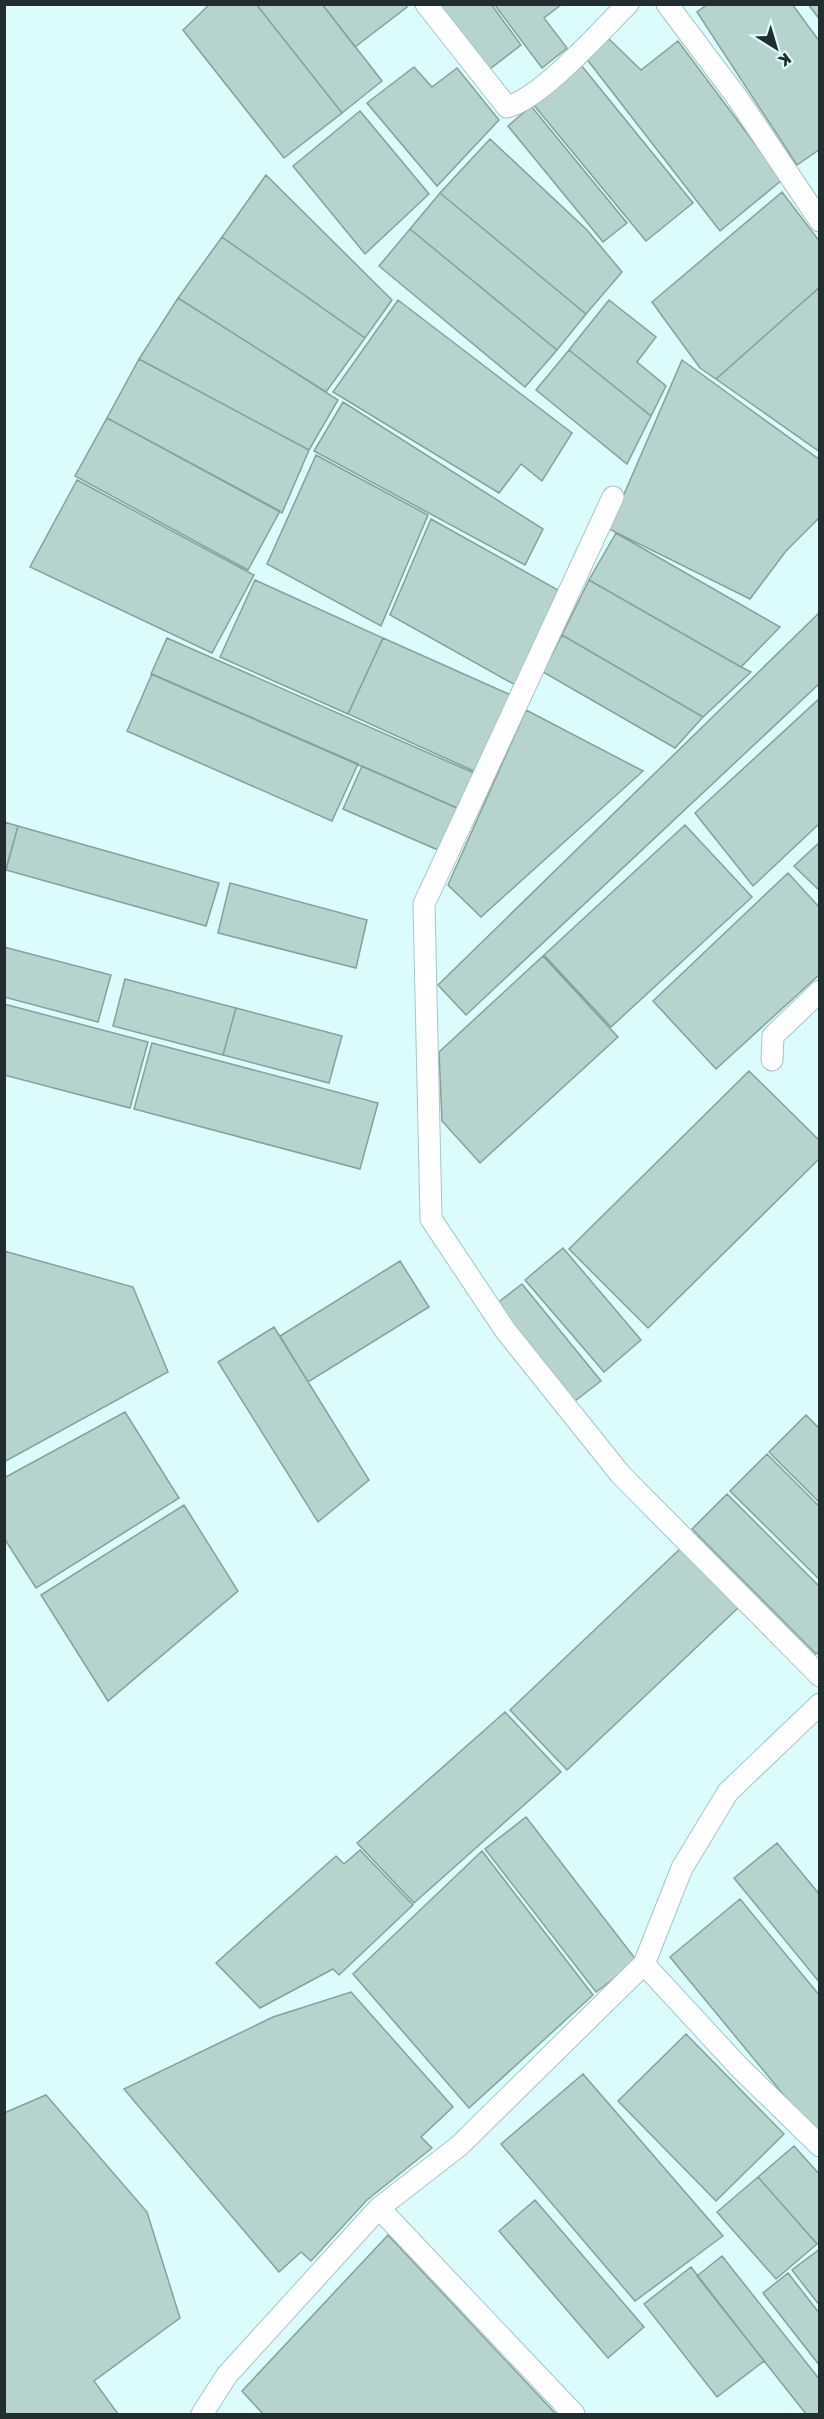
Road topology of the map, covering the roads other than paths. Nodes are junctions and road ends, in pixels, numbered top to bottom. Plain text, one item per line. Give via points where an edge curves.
1 (426, 4) edge
2 (628, 4) edge
3 (667, 4) edge
4 (819, 221) edge
5 (613, 497) dead end
6 (819, 991) edge
7 (772, 1060) dead end
8 (819, 1676) edge
9 (819, 1704) edge
10 (644, 1964) junction
11 (819, 2146) edge
12 (379, 2208) junction
13 (202, 2415) edge
14 (574, 2415) edge

1 - 2 street via 507,107 519,104 546,84
3 - 4 street via 736,96
5 - 8 street via 424,904 431,1219 505,1330 621,1474
6 - 7 street via 772,1036
9 - 10 street via 728,1792 682,1868
10 - 11 street
10 - 12 street via 459,2146
12 - 13 street via 227,2375
12 - 14 street

